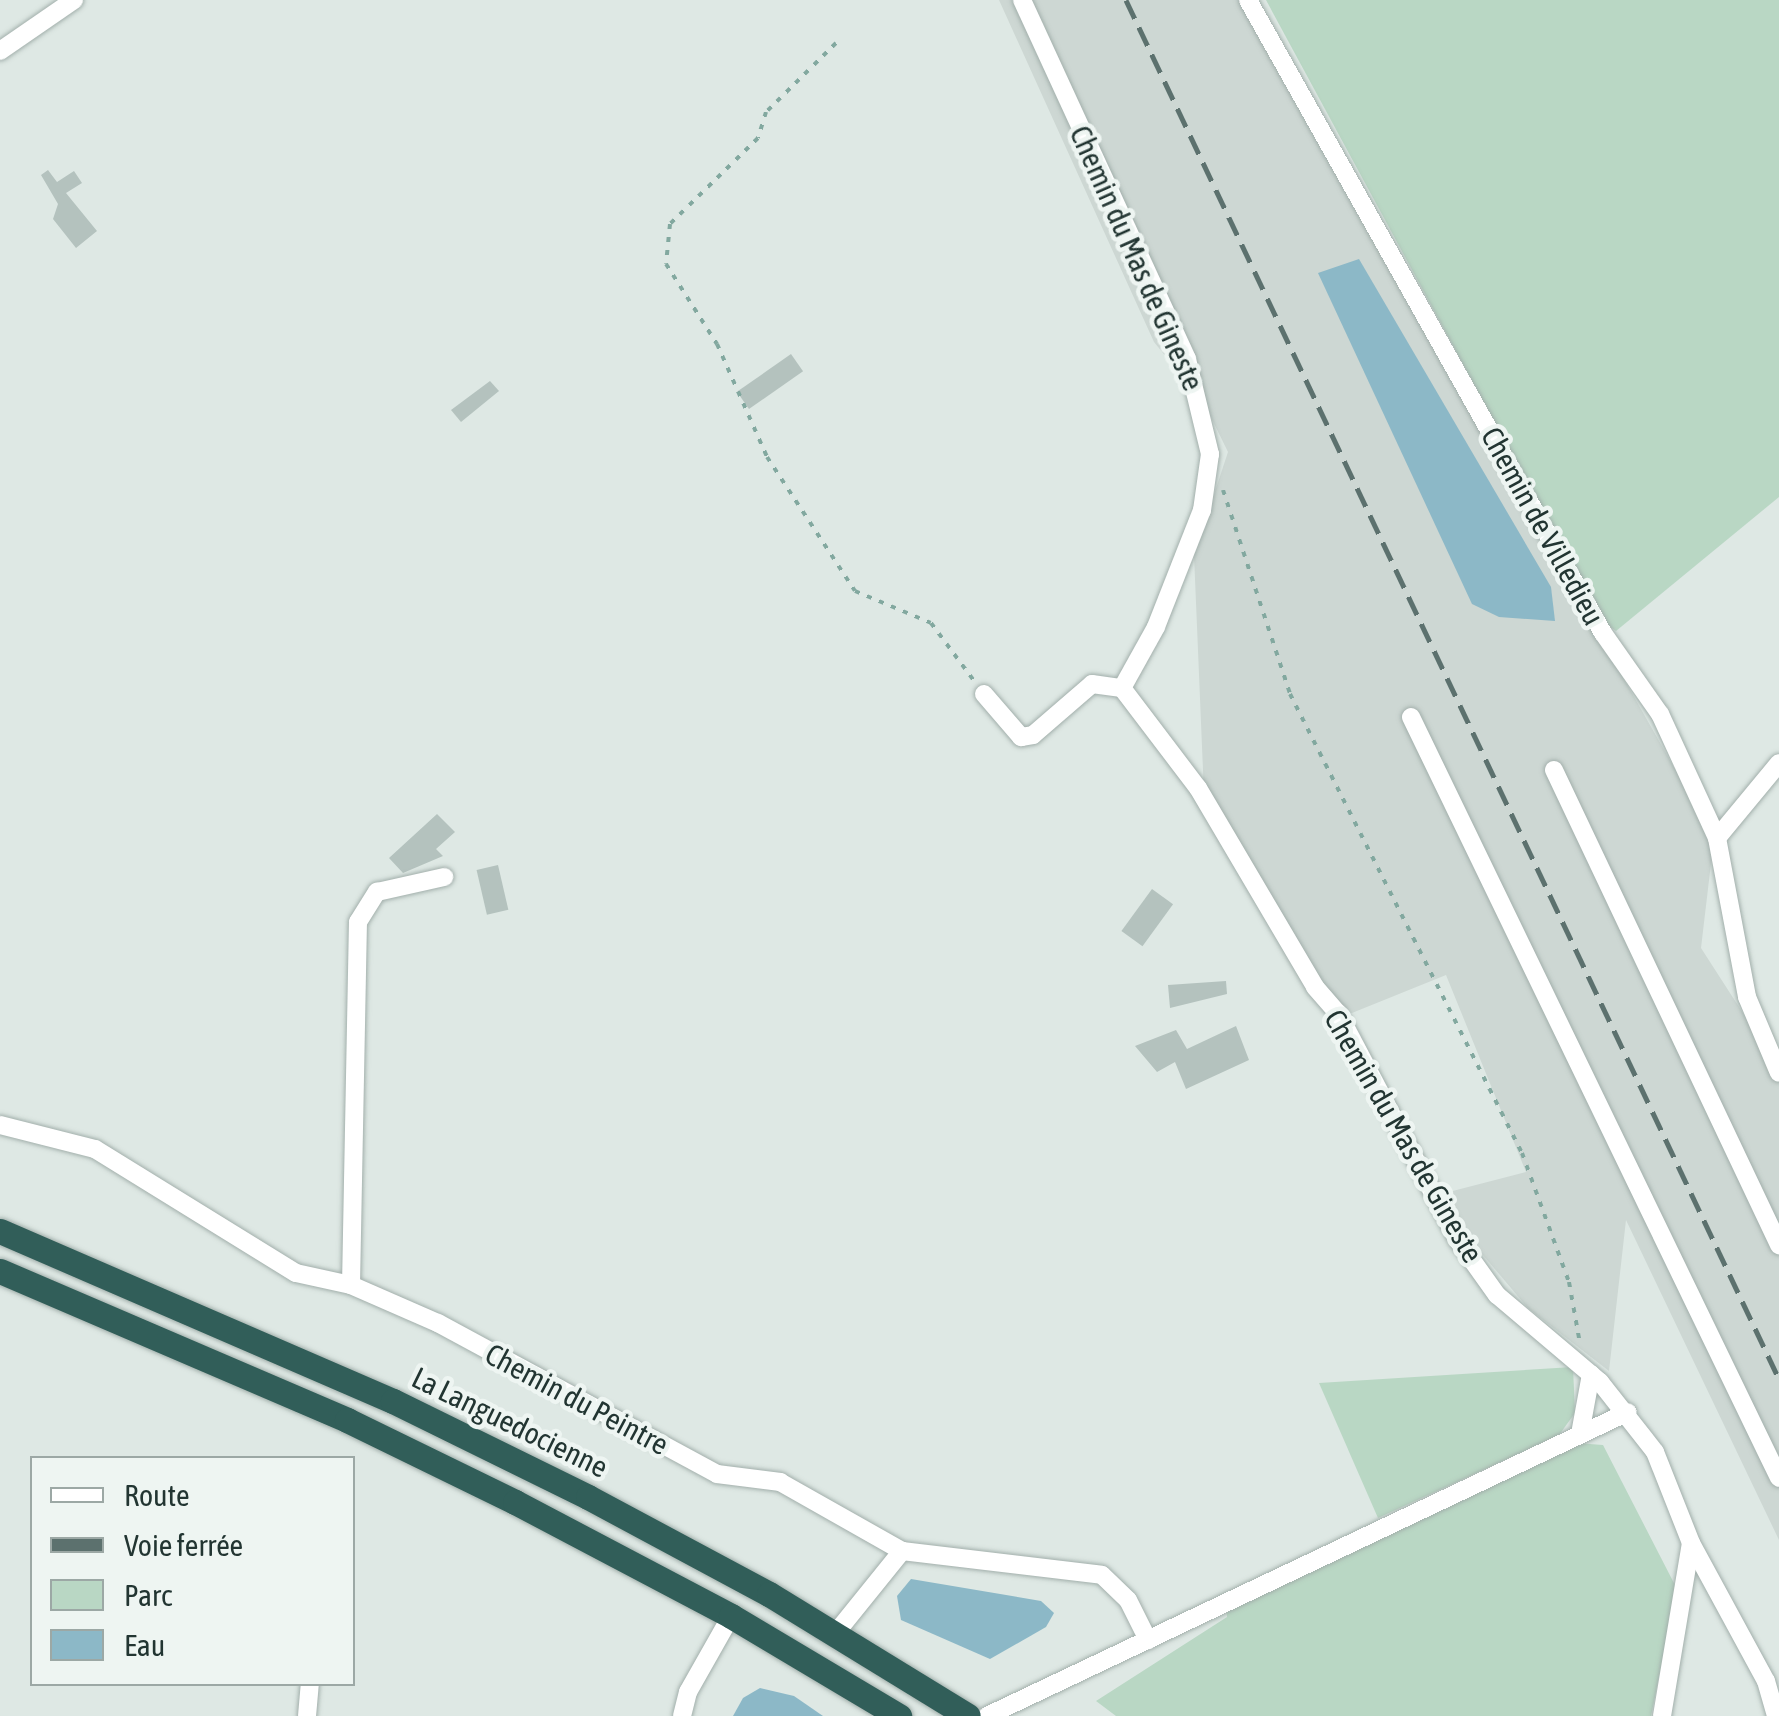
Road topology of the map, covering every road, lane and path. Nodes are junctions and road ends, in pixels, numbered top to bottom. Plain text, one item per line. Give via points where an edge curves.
1 (73, 0) edge
2 (1022, 0) edge
3 (1248, 0) edge
4 (836, 43) dead end
5 (0, 50) edge
6 (1206, 482) junction
7 (1122, 688) junction
8 (984, 694) joint
9 (1411, 717) dead end
10 (1779, 763) edge
11 (1554, 770) dead end
12 (1717, 838) junction
13 (444, 877) dead end
14 (1779, 1073) edge
15 (0, 1125) edge
16 (0, 1230) edge
17 (1779, 1246) edge
18 (0, 1271) edge
19 (351, 1285) junction
20 (1588, 1372) junction
21 (1628, 1412) junction
22 (1580, 1434) junction
23 (1779, 1478) edge
24 (1691, 1543) junction
25 (902, 1552) junction
26 (730, 1616) junction
27 (835, 1634) junction
28 (1148, 1640) junction
29 (310, 1686) edge
30 (307, 1716) edge
31 (682, 1716) edge
32 (898, 1716) edge
33 (968, 1716) edge
34 (987, 1716) edge
35 (1662, 1716) edge
36 (1776, 1716) edge

1 - 5 street
2 - 6 street, Chemin du Mas de Gineste via 1187,359 1210,454
3 - 12 street, Chemin de Villedieu via 1603,634 1660,714
4 - 8 path via 766,112 758,138 670,224 666,264 717,344 766,456 855,590 931,623
6 - 7 street, Chemin du Mas de Gineste via 1202,510 1156,627
6 - 20 path via 1231,504 1290,694 1522,1153 1569,1282
7 - 8 street via 1092,684 1033,735 1021,737
7 - 20 street, Chemin du Mas de Gineste via 1198,788 1315,986 1338,1013 1456,1239 1498,1295
9 - 23 street
10 - 12 street
11 - 17 street
12 - 14 street, Chemin de Villedieu via 1747,997
13 - 19 street via 376,892 358,922
15 - 19 street, Chemin du Peintre via 95,1149 296,1274
16 - 27 highway, La Languedocienne via 462,1434
18 - 26 highway via 347,1420
19 - 25 street, Chemin du Peintre via 438,1324 717,1474 780,1482
20 - 21 street, Chemin du Mas de Gineste
20 - 22 street
21 - 22 street
21 - 24 street, Chemin du Mas de Gineste via 1655,1452
22 - 28 street
24 - 35 street
24 - 36 street, Chemin du Mas de Gineste via 1766,1682
25 - 27 street
25 - 28 street, Chemin du Peintre via 1102,1575 1128,1600
26 - 31 street
26 - 32 highway
27 - 33 highway, La Languedocienne
28 - 34 street
29 - 30 street

